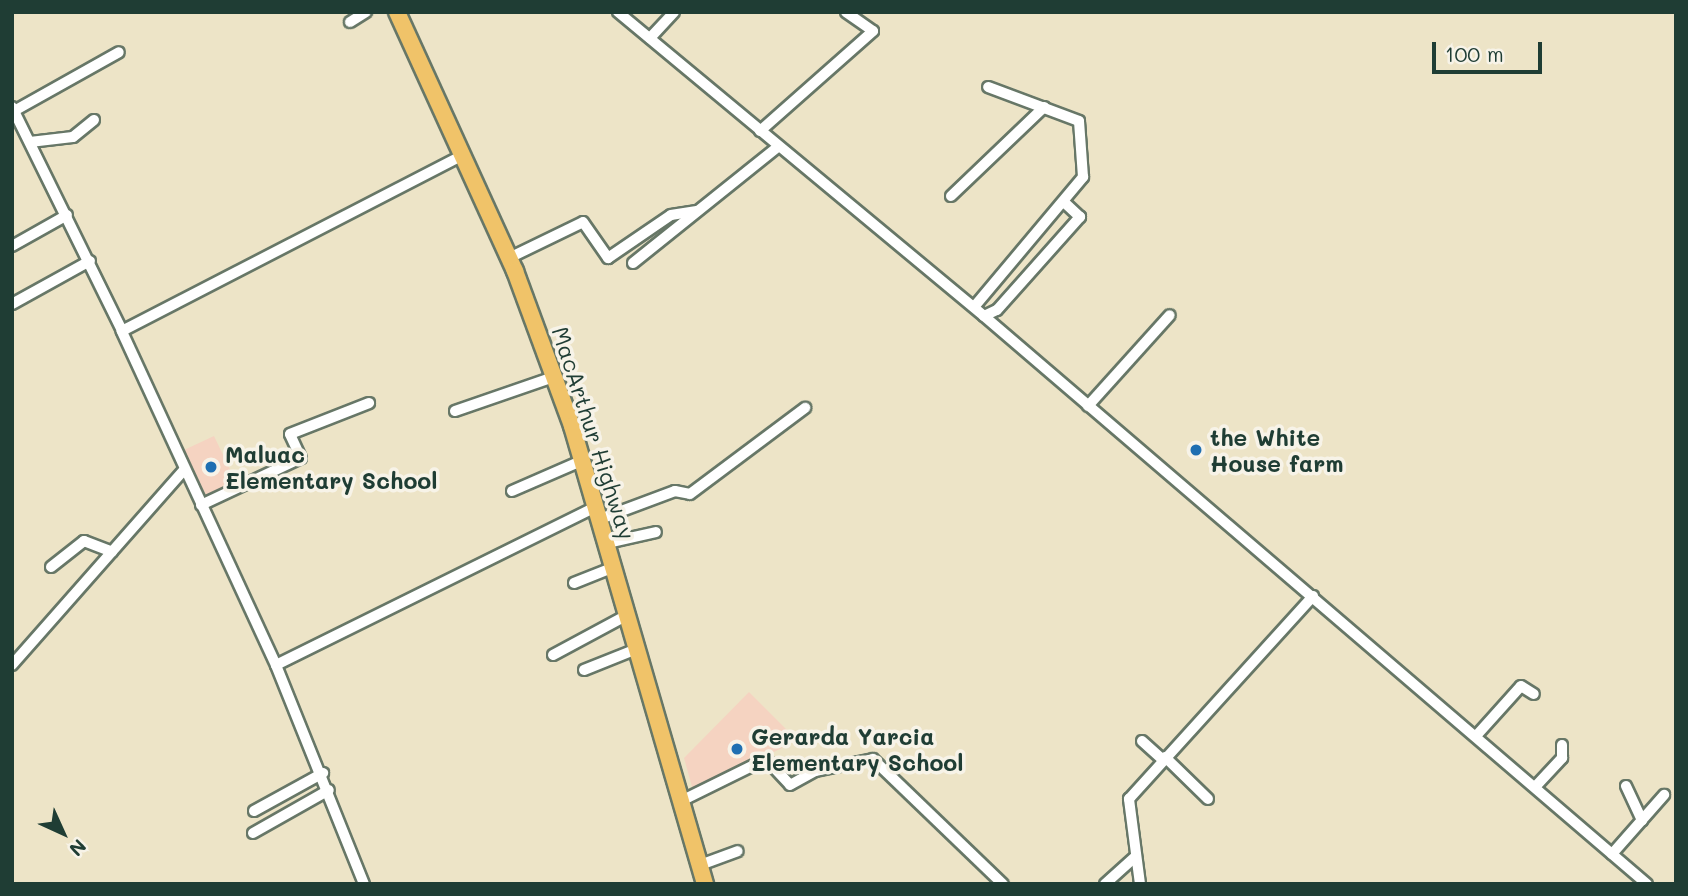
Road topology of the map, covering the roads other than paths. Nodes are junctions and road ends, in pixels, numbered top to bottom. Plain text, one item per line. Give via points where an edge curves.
1 (366, 12) edge
2 (397, 12) edge
3 (618, 12) edge
4 (674, 12) edge
5 (846, 12) edge
6 (350, 22) dead end
7 (650, 38) junction
8 (119, 52) dead end
9 (988, 87) dead end
10 (1044, 107) junction
11 (13, 109) edge
12 (94, 120) dead end
13 (760, 131) junction
14 (30, 142) junction
15 (778, 147) junction
16 (463, 155) junction
17 (951, 196) dead end
18 (1064, 202) junction
19 (697, 211) junction
20 (67, 215) junction
21 (12, 246) edge
22 (509, 258) junction
23 (90, 261) junction
24 (634, 263) dead end
25 (12, 304) edge
26 (974, 307) junction
27 (1170, 315) dead end
28 (985, 316) junction
29 (122, 331) junction
30 (554, 377) junction
31 (369, 402) dead end
32 (1088, 406) junction
33 (805, 408) dead end
34 (455, 411) dead end
35 (581, 461) junction
36 (185, 469) junction
37 (512, 491) dead end
38 (201, 505) junction
39 (598, 513) junction
40 (656, 532) dead end
41 (607, 543) junction
42 (112, 552) junction
43 (51, 567) dead end
44 (614, 567) junction
45 (573, 583) dead end
46 (1313, 596) junction
47 (629, 614) junction
48 (639, 648) junction
49 (553, 655) dead end
50 (12, 665) edge
51 (276, 665) junction
52 (584, 670) dead end
53 (1534, 694) dead end
54 (1476, 736) junction
55 (1142, 741) dead end
56 (1562, 745) dead end
57 (1164, 758) junction
58 (323, 773) junction
59 (1626, 786) dead end
60 (1535, 787) junction
61 (329, 790) junction
62 (1664, 795) dead end
63 (1208, 799) dead end
64 (681, 800) junction
65 (254, 811) dead end
66 (1642, 820) junction
67 (253, 833) dead end
68 (738, 851) dead end
69 (1612, 854) junction
70 (1135, 857) junction
71 (700, 865) junction
72 (364, 884) edge
73 (705, 884) edge
74 (1003, 884) edge
75 (1105, 884) edge
76 (1140, 884) edge
77 (1647, 884) edge

1 - 6 street
2 - 16 highway, MacArthur Highway
3 - 7 street
4 - 7 street
5 - 13 street via 873,31
7 - 13 street
8 - 11 street
9 - 10 street
10 - 17 street
10 - 18 street via 1079,121 1083,177
11 - 14 street
12 - 14 street via 73,137
13 - 15 street
14 - 20 street
15 - 19 street
15 - 26 street
16 - 22 highway, MacArthur Highway
16 - 29 street
18 - 26 street
18 - 28 street via 1080,217
19 - 22 street via 671,215 608,258 583,222
19 - 24 street
20 - 21 street
20 - 23 street
22 - 30 highway, MacArthur Highway
23 - 25 street
23 - 29 street
26 - 28 street
27 - 32 street
28 - 32 street
29 - 36 street
30 - 34 street
30 - 35 highway, MacArthur Highway
31 - 38 street via 290,434 301,458
32 - 46 street
33 - 39 street via 690,494 675,491
35 - 37 street
35 - 39 highway, MacArthur Highway
36 - 38 street
36 - 42 street
38 - 51 street
39 - 41 highway, MacArthur Highway
39 - 51 street
40 - 41 street
41 - 44 highway, MacArthur Highway
42 - 43 street via 84,541
42 - 50 street
44 - 45 street
44 - 47 highway, MacArthur Highway
46 - 54 street
46 - 57 street
47 - 48 highway, MacArthur Highway
47 - 49 street
48 - 52 street
48 - 64 highway, MacArthur Highway
51 - 58 street
53 - 54 street via 1521,686
54 - 60 street
55 - 57 street
56 - 60 street via 1562,758
57 - 63 street
57 - 70 street via 1127,803
58 - 61 street
58 - 65 street
59 - 66 street
60 - 69 street
61 - 67 street
61 - 72 street
62 - 66 street
64 - 71 highway, MacArthur Highway
64 - 74 street via 724,785 766,759 790,785 815,771 873,759
66 - 69 street
68 - 71 street
69 - 77 street
70 - 75 street
70 - 76 street
71 - 73 highway, MacArthur Highway

